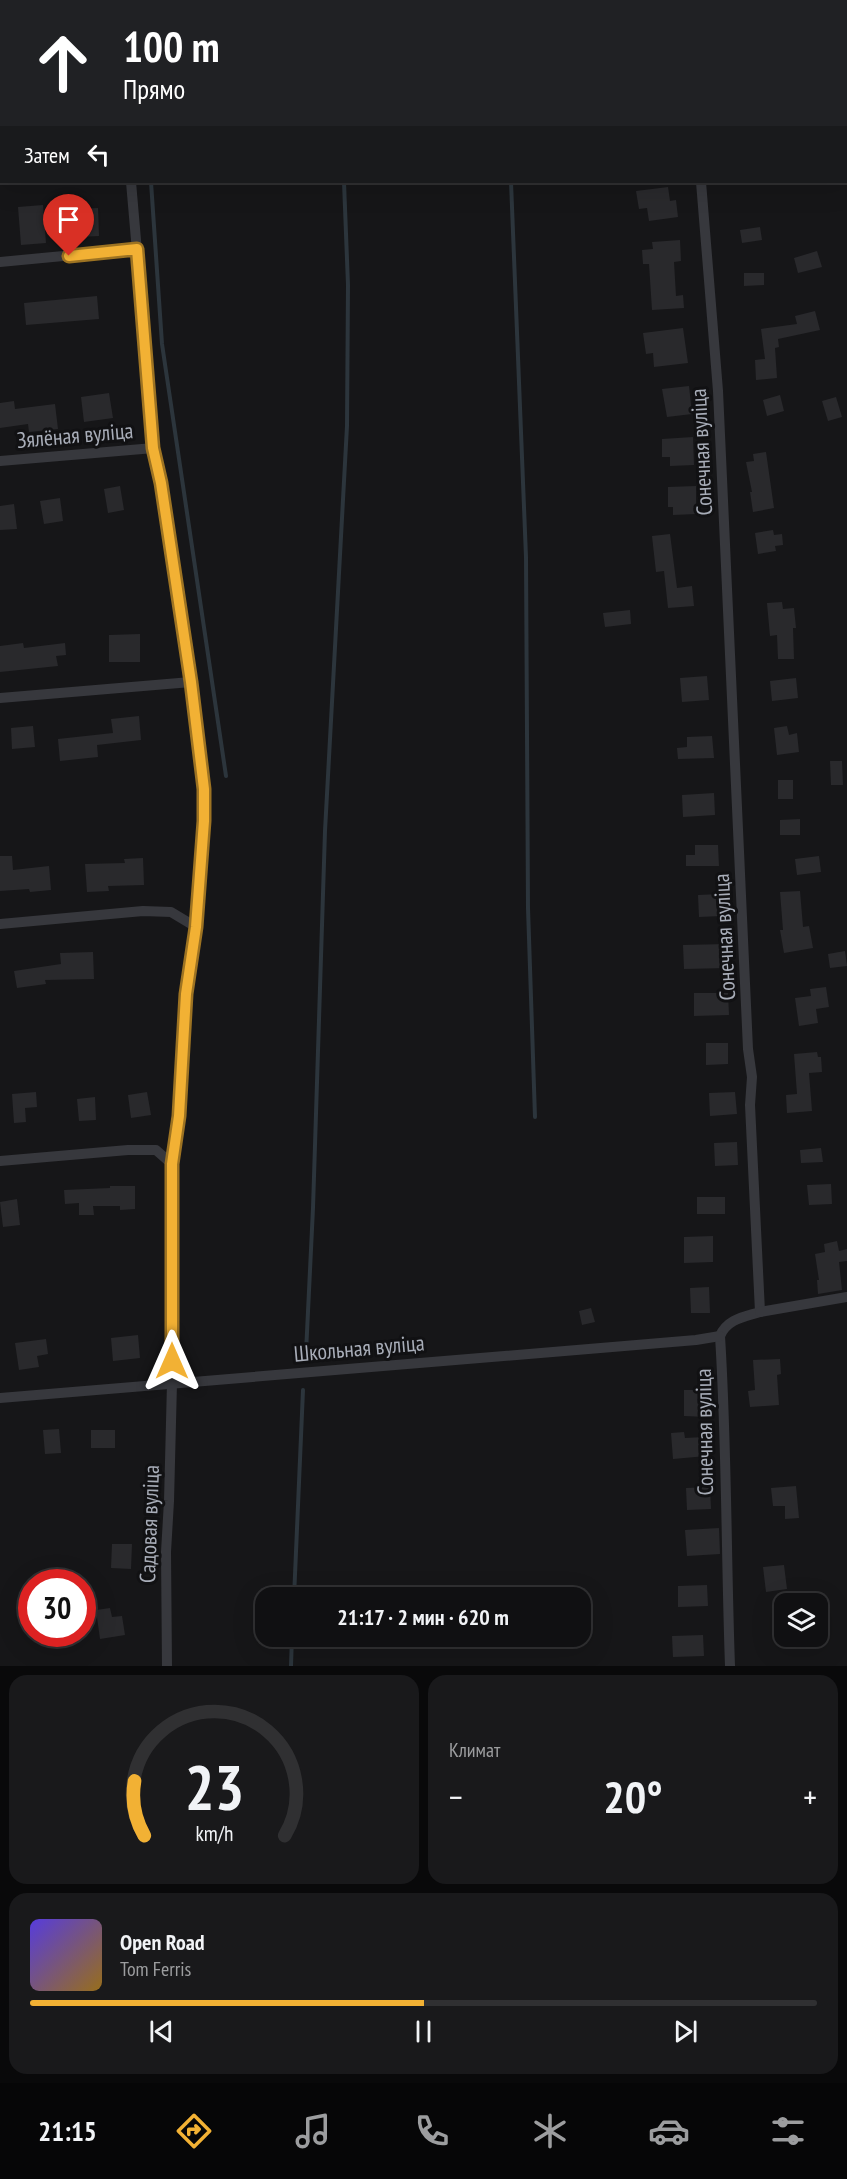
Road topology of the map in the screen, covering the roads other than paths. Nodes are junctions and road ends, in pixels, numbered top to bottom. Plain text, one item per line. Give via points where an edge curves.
1 (131, 183) edge
2 (701, 183) edge
3 (137, 249) junction
4 (0, 262) edge
5 (153, 448) junction
6 (0, 461) edge
7 (191, 682) junction
8 (0, 698) edge
9 (0, 924) edge
10 (196, 927) junction
11 (0, 1161) edge
12 (172, 1164) junction
13 (847, 1297) edge
14 (760, 1312) junction
15 (720, 1336) junction
16 (172, 1383) junction
17 (0, 1398) edge
18 (167, 1666) edge
19 (730, 1666) edge

1 - 3 street, Садовая вуліца
2 - 14 street, Сонечная вуліца via 718,391
3 - 4 street
3 - 5 street, Садовая вуліца
5 - 6 street, Зялёная вуліца
5 - 7 street, Садовая вуліца
7 - 8 street
7 - 10 street, Садовая вуліца via 204,789
9 - 10 street via 142,911 171,912
10 - 12 street, Садовая вуліца via 186,994 179,1116
11 - 12 street via 156,1150
12 - 16 street, Садовая вуліца
13 - 14 street
14 - 15 street, Сонечная вуліца via 730,1322
15 - 16 street, Школьная вуліца
15 - 19 street, Сонечная вуліца
16 - 17 street, Школьная вуліца
16 - 18 street, Садовая вуліца via 166,1552

